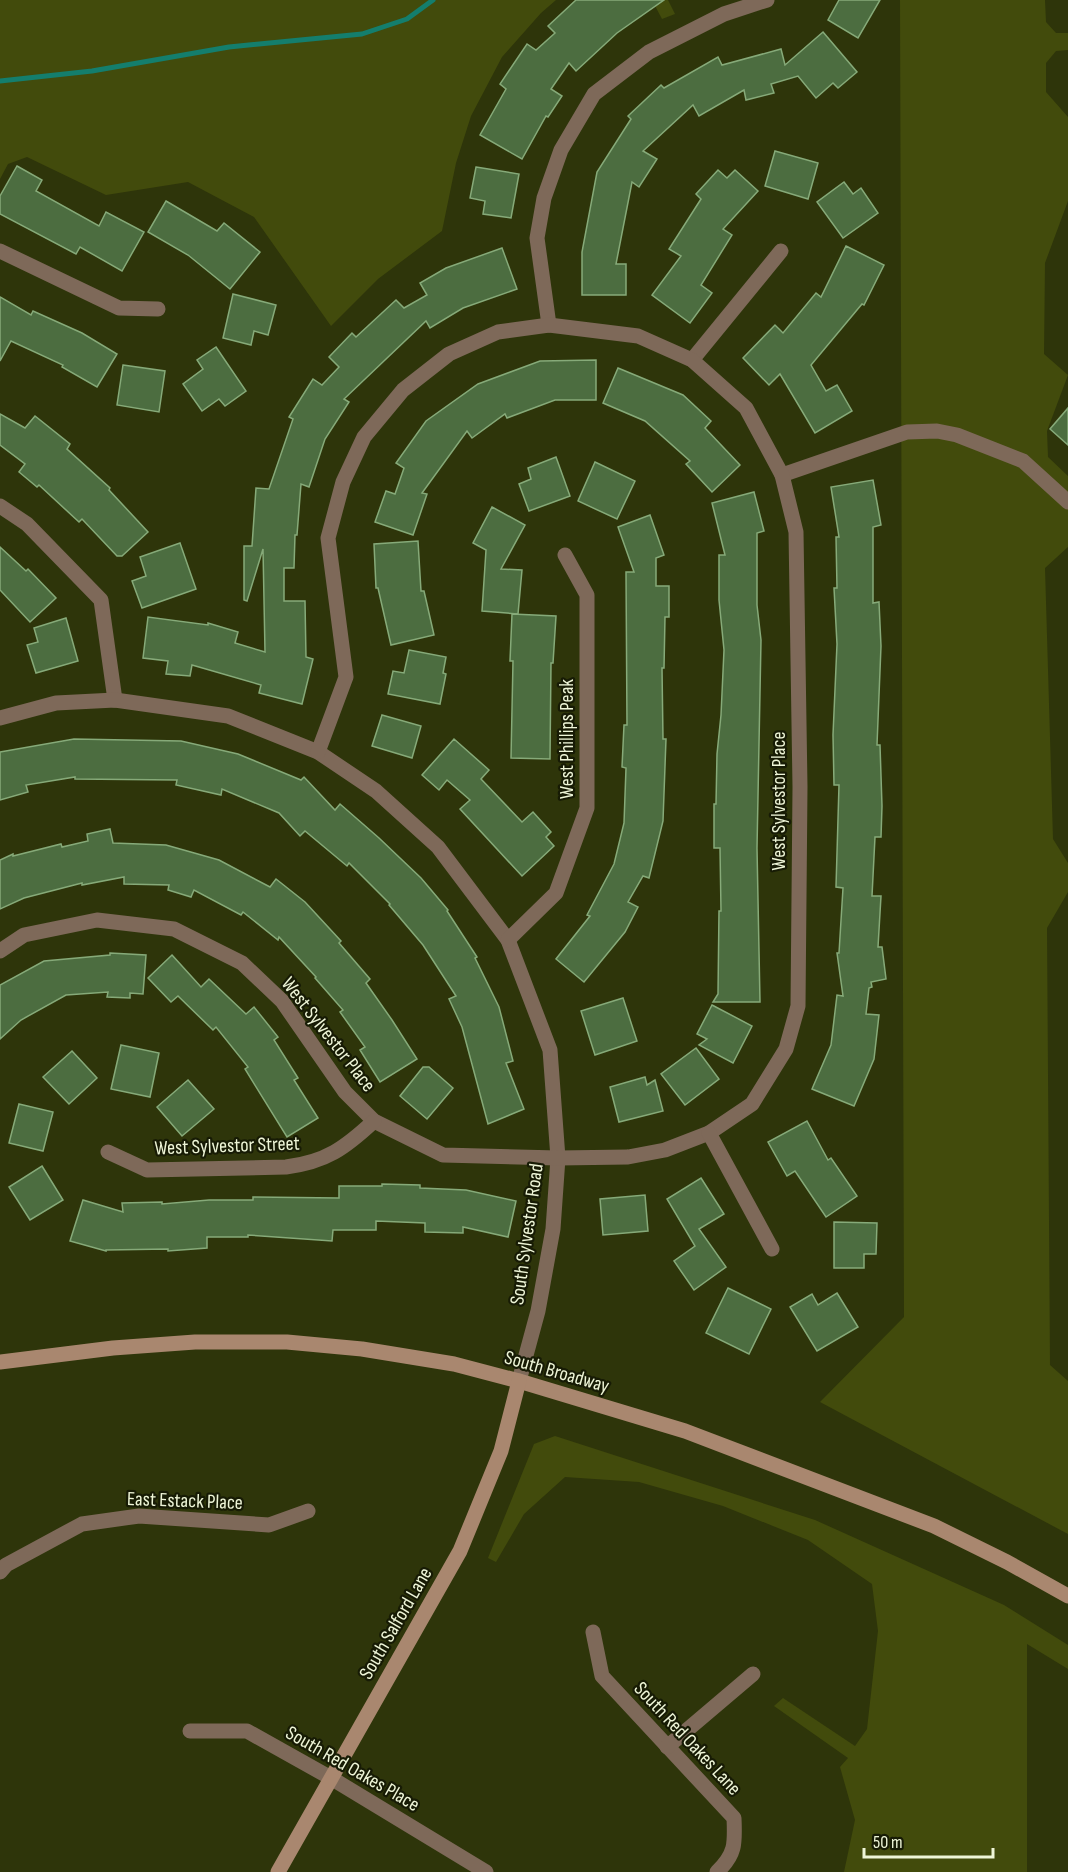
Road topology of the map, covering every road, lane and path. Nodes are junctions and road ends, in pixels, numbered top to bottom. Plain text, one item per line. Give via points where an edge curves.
1 (767, 0) edge
2 (0, 251) edge
3 (781, 251) dead end
4 (158, 309) dead end
5 (549, 325) junction
6 (692, 360) junction
7 (782, 476) junction
8 (1068, 502) edge
9 (0, 506) edge
10 (565, 555) dead end
11 (115, 700) junction
12 (0, 718) edge
13 (318, 752) junction
14 (508, 940) junction
15 (0, 951) edge
16 (374, 1121) junction
17 (709, 1133) junction
18 (108, 1152) dead end
19 (558, 1158) junction
20 (772, 1250) dead end
21 (0, 1362) edge
22 (519, 1381) junction
23 (308, 1511) dead end
24 (0, 1572) edge
25 (1068, 1596) edge
26 (593, 1632) dead end
27 (753, 1674) dead end
28 (190, 1731) dead end
29 (667, 1747) junction
30 (331, 1778) junction
31 (278, 1872) edge
32 (486, 1872) edge
33 (717, 1872) edge

1 - 5 street via 724,14 649,52 594,94 561,150 544,198 537,238
2 - 4 street via 118,308
3 - 6 street
5 - 6 street, West Sylvestor Place via 638,336
5 - 13 street, West Sylvestor Place via 498,332 449,354 403,390 364,437 343,482 328,538 346,677
6 - 7 street, West Sylvestor Place via 746,408
7 - 8 street via 907,432 937,431 1023,461
7 - 17 street, West Sylvestor Place via 796,532 798,1006 786,1049 752,1104
9 - 11 street via 27,524 101,600
10 - 14 street, West Phillips Peak via 587,595 587,808 556,893
11 - 12 street, South Sylvestor Road via 56,703
11 - 13 street, South Sylvestor Road via 228,716
13 - 14 street, South Sylvestor Road via 376,791 438,847
14 - 19 street, South Sylvestor Road via 550,1050
15 - 16 street, West Sylvestor Place via 24,935 97,920 174,928 242,963 282,1001 345,1092
16 - 18 street, West Sylvestor Street via 347,1146 308,1164 286,1167 147,1170
16 - 19 street, West Sylvestor Place via 443,1155
17 - 19 street, West Sylvestor Place via 665,1150 628,1157
17 - 20 street
19 - 22 street, South Sylvestor Road via 553,1229 538,1311
21 - 22 main road, South Broadway via 195,1342 287,1342 454,1364
22 - 25 main road, South Broadway via 685,1431 930,1525
22 - 30 main road, South Salford Lane via 501,1451 460,1551
23 - 24 street, East Estack Place via 269,1525 138,1516 82,1524 6,1565
26 - 29 street, South Red Oakes Lane via 602,1676
27 - 29 street
28 - 30 street, South Red Oakes Place via 247,1731
29 - 33 street, South Red Oakes Lane via 734,1818 735,1844 728,1862
30 - 31 main road, South Salford Lane
30 - 32 street, South Red Oakes Place

